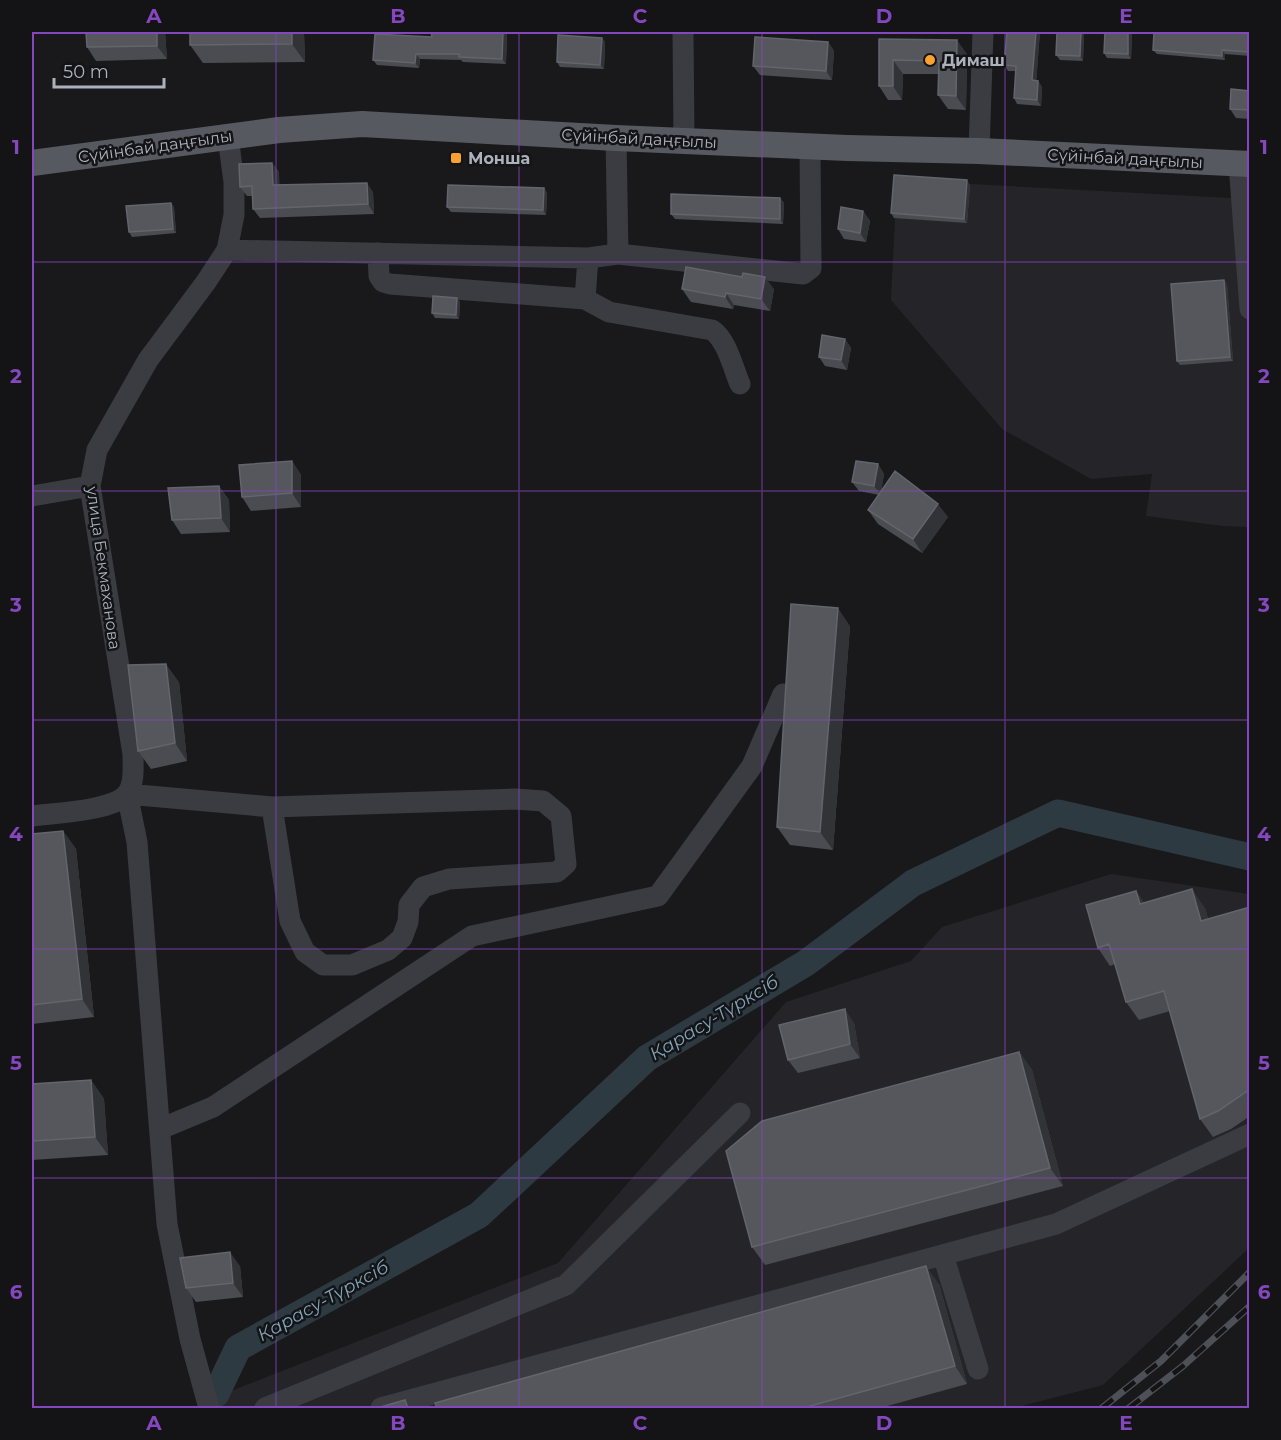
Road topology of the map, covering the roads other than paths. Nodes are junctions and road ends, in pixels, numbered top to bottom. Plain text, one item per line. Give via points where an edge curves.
1 (683, 32) edge
2 (983, 32) edge
3 (228, 137) junction
4 (616, 138) junction
5 (684, 140) junction
6 (810, 147) junction
7 (979, 151) junction
8 (32, 163) edge
9 (1244, 164) edge
10 (226, 249) junction
11 (378, 253) junction
12 (618, 254) junction
13 (588, 258) junction
14 (585, 299) junction
15 (1250, 309) edge
16 (740, 384) dead end
17 (90, 486) junction
18 (32, 496) edge
19 (783, 694) edge
20 (126, 794) junction
21 (272, 807) junction
22 (32, 816) edge
23 (740, 1113) dead end
24 (160, 1129) junction
25 (1250, 1134) edge
26 (943, 1255) junction
27 (978, 1369) dead end
28 (429, 1403) edge
29 (209, 1408) edge
30 (265, 1408) edge
31 (381, 1408) edge

1 - 5 street
2 - 7 street
3 - 4 main road, Сүйінбай даңғылы via 362,124
3 - 8 main road, Сүйінбай даңғылы
3 - 10 street, улица Бекмаханова via 234,215
4 - 5 main road, Сүйінбай даңғылы
4 - 12 street
5 - 6 main road, Сүйінбай даңғылы
6 - 7 main road, Сүйінбай даңғылы
6 - 12 street via 809,271 803,274
7 - 9 main road, Сүйінбай даңғылы
9 - 15 street
10 - 11 street
10 - 17 street, улица Бекмаханова via 148,360 125,400 97,450
11 - 13 street
11 - 14 street via 379,276 390,284
12 - 13 street
13 - 14 street
14 - 16 street via 609,312 712,330 722,342
17 - 18 street
17 - 20 street, улица Бекмаханова via 133,754 133,779
19 - 24 street via 752,766 658,896 472,936 213,1107
20 - 21 street
20 - 22 street via 109,806
20 - 24 street via 137,842
21 - 21 street via 290,921 304,952 323,966 352,965 388,950 402,938 409,905 423,887 449,879 557,872 566,864 561,816 543,801
23 - 30 street via 566,1285
24 - 29 street via 167,1224 190,1339
25 - 26 street via 1056,1224
26 - 27 street
26 - 28 street
28 - 31 street

